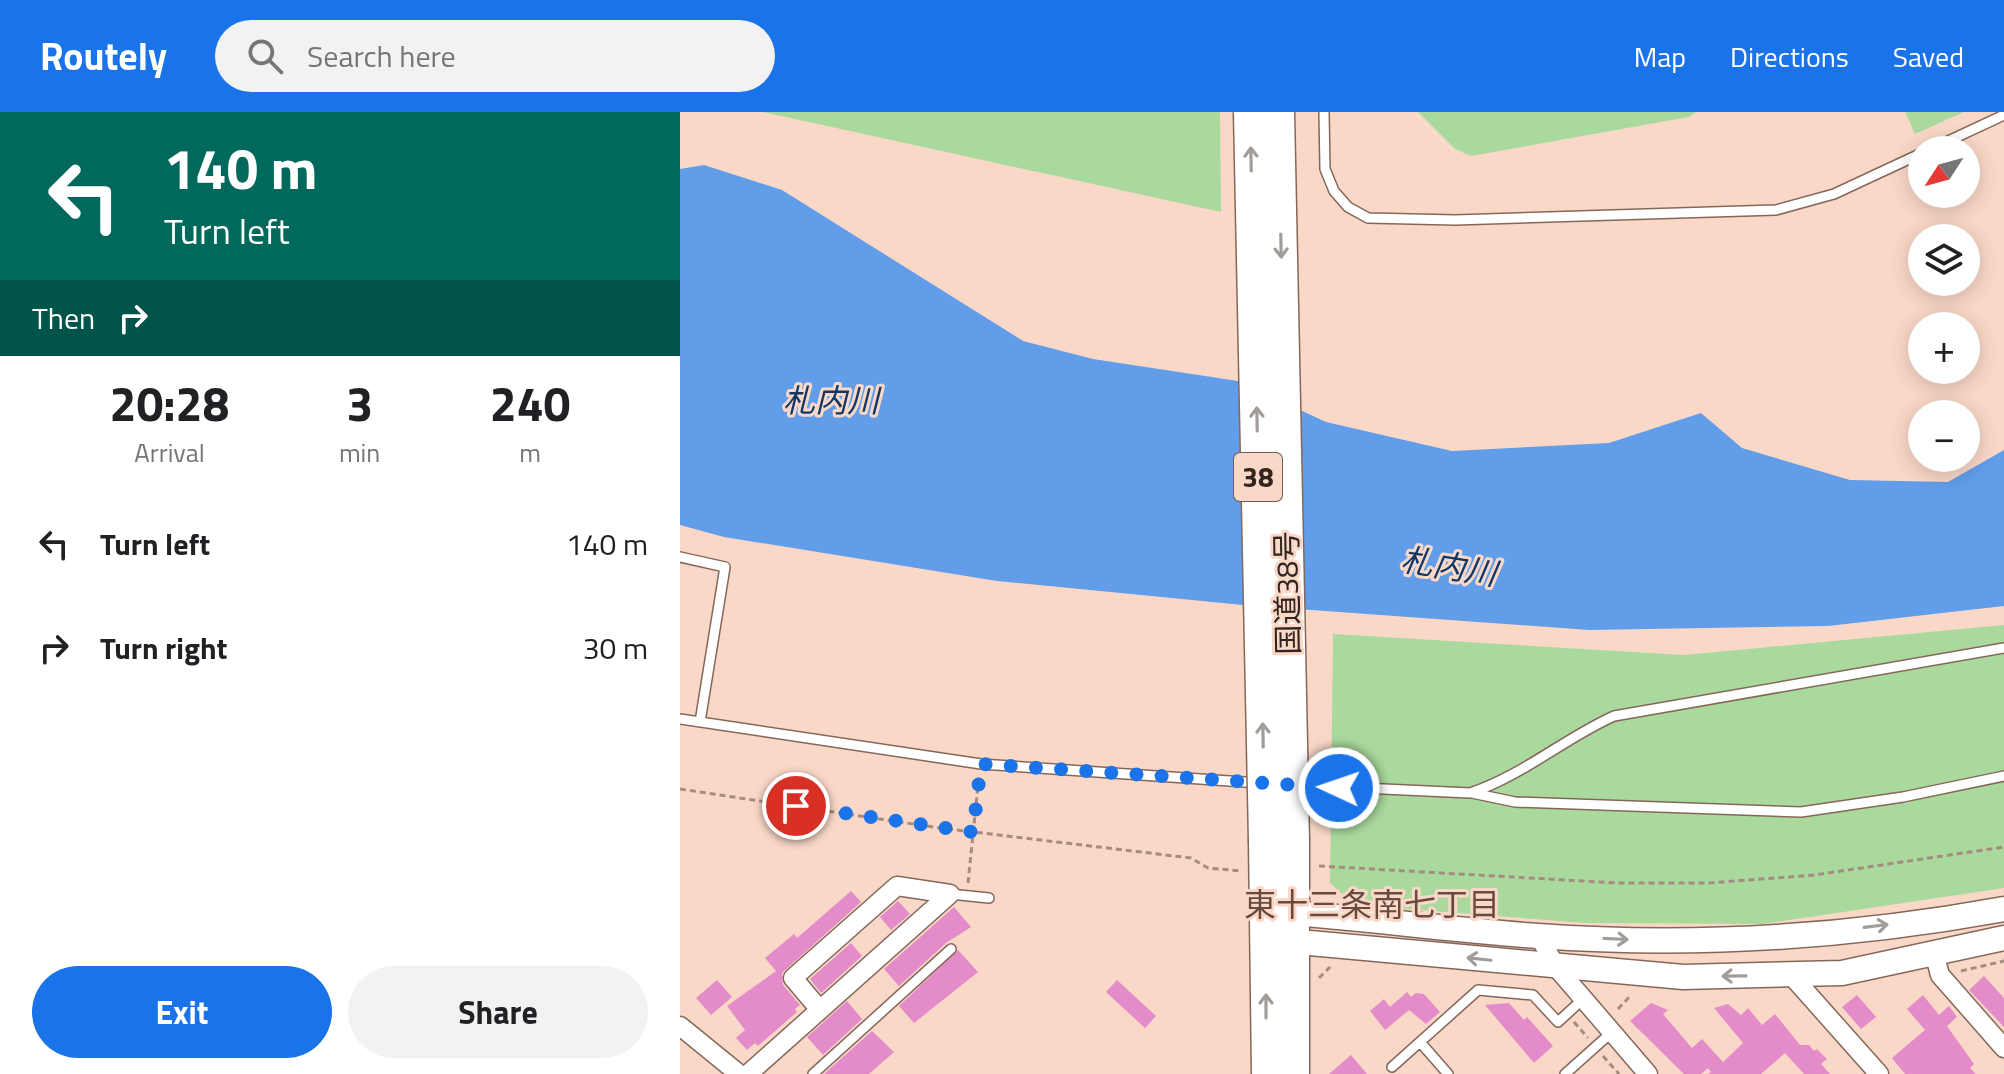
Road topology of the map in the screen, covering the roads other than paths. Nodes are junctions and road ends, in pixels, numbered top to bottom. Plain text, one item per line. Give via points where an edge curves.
1 (1250, 112) edge
2 (1278, 112) edge
3 (1324, 112) edge
4 (2004, 115) edge
5 (1959, 136) edge
6 (1908, 160) edge
7 (680, 557) edge
8 (2004, 648) edge
9 (680, 719) edge
10 (700, 722) junction
11 (2004, 776) edge
12 (1470, 793) junction
13 (1279, 841) junction
14 (958, 895) junction
15 (989, 898) dead end
16 (2004, 909) edge
17 (1280, 926) junction
18 (1539, 936) junction
19 (2004, 938) edge
20 (951, 949) dead end
21 (1937, 964) junction
22 (1556, 967) junction
23 (1791, 975) junction
24 (1583, 999) junction
25 (820, 1010) junction
26 (1615, 1025) junction
27 (680, 1026) edge
28 (1420, 1042) junction
29 (2004, 1048) edge
30 (1392, 1067) dead end
31 (739, 1074) edge
32 (748, 1074) edge
33 (813, 1074) edge
34 (1268, 1074) edge
35 (1293, 1074) edge
36 (1448, 1074) edge
37 (1565, 1074) edge
38 (1648, 1074) edge
39 (1879, 1074) edge

13 -> 1 highway, 国道38号 / 38, bridge
2 -> 13 highway, 国道38号 / 38, bridge
3 - 6 lane via 1325,169 1334,191 1368,218 1776,210 1834,194
4 - 5 lane
7 - 10 lane via 725,567
8 - 12 lane via 1614,716
9 - 10 lane
10 - 12 lane via 981,764 1087,774
11 - 12 lane via 1801,812 1515,802
13 - 17 highway, 国道38号 / 38
14 - 15 lane
14 - 25 street
14 - 25 street via 897,886 793,978
18 -> 16 street via 1784,938
17 - 18 street
22 -> 17 street
34 -> 17 highway, 国道38号 / 38
17 - 35 highway, 国道38号 / 38
18 - 22 street
19 - 21 street
20 - 33 lane
21 - 23 street
21 - 29 street
23 -> 22 street via 1683,977
22 - 24 street
23 - 39 street
24 - 26 street
24 - 28 lane via 1558,1022 1533,995 1478,990
25 - 32 street
26 - 37 lane
26 - 38 street
27 - 31 street
28 - 30 lane
28 - 36 lane

